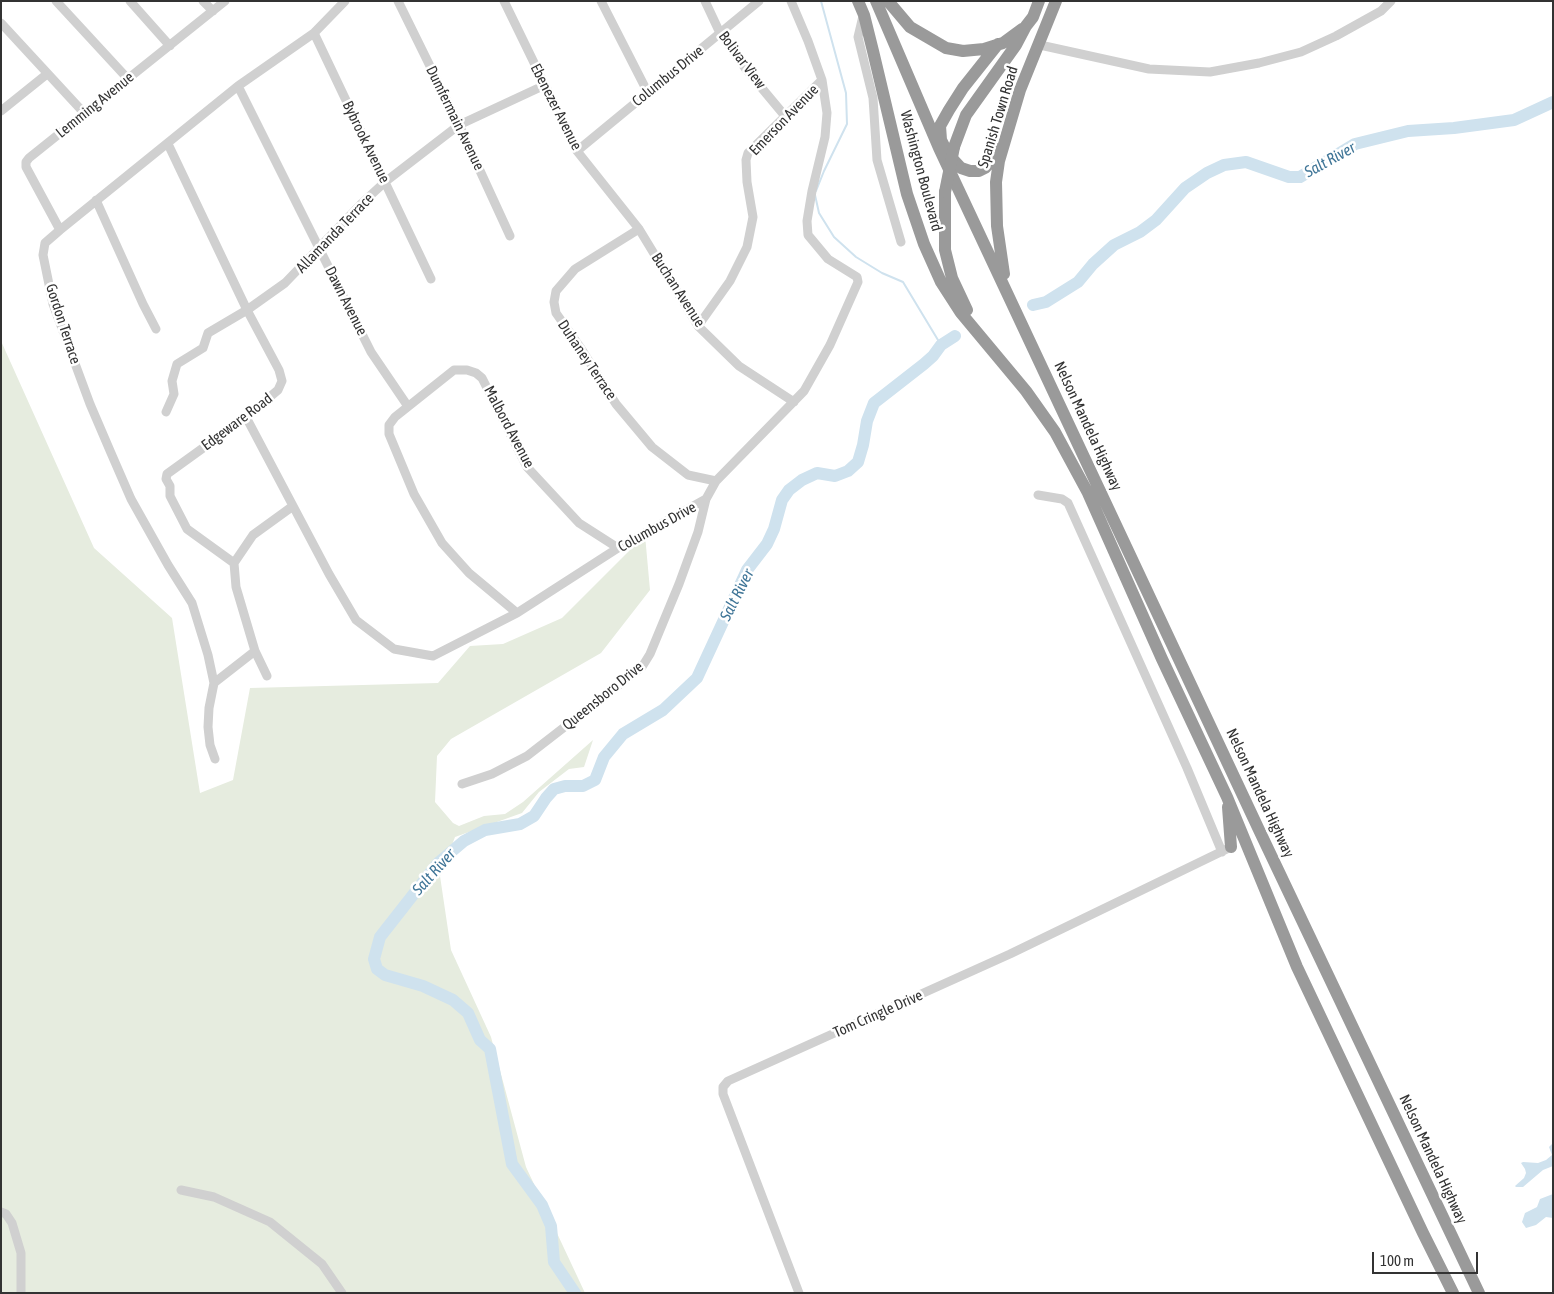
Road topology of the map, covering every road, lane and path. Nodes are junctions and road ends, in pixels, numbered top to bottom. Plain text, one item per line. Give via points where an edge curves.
1 (56, 1) edge
2 (130, 1) edge
3 (203, 1) edge
4 (225, 1) edge
5 (345, 1) edge
6 (398, 1) edge
7 (504, 1) edge
8 (602, 1) edge
9 (705, 1) edge
10 (759, 1) edge
11 (791, 1) edge
12 (858, 1) edge
13 (876, 1) edge
14 (888, 1) edge
15 (1039, 1) edge
16 (1056, 1) edge
17 (1391, 1) edge
18 (213, 11) junction
19 (864, 15) junction
20 (1, 23) edge
21 (1026, 26) junction
22 (314, 33) junction
23 (720, 33) junction
24 (998, 44) junction
25 (1040, 45) junction
26 (170, 46) junction
27 (47, 74) junction
28 (128, 79) junction
29 (822, 80) junction
30 (545, 85) junction
31 (238, 86) junction
32 (648, 93) junction
33 (1, 111) edge
34 (85, 114) junction
35 (785, 116) junction
36 (459, 125) junction
37 (1009, 126) junction
38 (168, 144) junction
39 (576, 151) junction
40 (385, 182) junction
41 (96, 200) junction
42 (639, 229) junction
43 (60, 230) junction
44 (510, 236) dead end
45 (901, 242) dead end
46 (319, 248) junction
47 (431, 279) dead end
48 (1013, 306) junction
49 (247, 310) junction
50 (698, 326) junction
51 (156, 329) dead end
52 (982, 336) junction
53 (794, 402) junction
54 (408, 405) junction
55 (166, 412) dead end
56 (246, 417) junction
57 (716, 481) junction
58 (1038, 495) dead end
59 (706, 499) junction
60 (293, 506) junction
61 (618, 548) junction
62 (234, 563) junction
63 (517, 612) junction
64 (255, 651) junction
65 (267, 676) dead end
66 (214, 683) junction
67 (215, 759) dead end
68 (462, 784) dead end
69 (1227, 797) junction
70 (1226, 849) junction
71 (181, 1190) dead end
72 (1, 1212) edge
73 (21, 1293) edge
74 (342, 1293) edge
75 (799, 1293) edge
76 (1453, 1293) edge
77 (1479, 1293) edge

1 - 28 street
2 - 26 street
3 - 18 street
4 - 18 street, Lemming Avenue
5 - 22 street, Gordon Terrace
6 - 36 street, Dumfermain Avenue
7 - 30 street, Ebenezer Avenue
8 - 32 street
9 - 23 street, Bolivar View
10 - 23 street, Columbus Drive
11 - 29 street, Columbus Drive
12 - 19 highway, Washington Boulevard
13 - 48 highway, Washington Boulevard via 939,148
14 - 24 highway via 910,27 946,48 975,51
15 - 21 highway, Spanish Town Road
16 - 25 highway, Spanish Town Road
17 - 25 street via 1374,15 1301,52 1210,72 1149,69
18 - 26 street, Lemming Avenue
19 - 45 street via 858,37 873,98 877,160
19 - 52 highway, Washington Boulevard via 907,194 924,244 947,293
20 - 27 street
21 - 24 highway
21 - 52 highway, Spanish Town Road, bridge via 1016,46 966,115 954,147 945,192 945,250 952,278
22 - 31 street, Gordon Terrace
22 - 40 street, Bybrook Avenue
23 - 32 street, Columbus Drive
23 - 35 street, Bolivar View
24 - 37 highway via 948,110 940,126 941,140 961,168 979,171 993,159
25 - 37 highway, Spanish Town Road via 1020,90
26 - 28 street, Lemming Avenue
27 - 33 street
27 - 34 street
28 - 34 street, Lemming Avenue
29 - 35 street, Emerson Avenue
29 - 53 street, Columbus Drive via 827,127 807,221 808,235 828,259 856,277 858,282 830,345 804,391
30 - 36 street, Allamanda Terrace
30 - 39 street, Ebenezer Avenue
31 - 38 street, Gordon Terrace
31 - 46 street, Dawn Avenue
32 - 39 street, Columbus Drive
34 - 43 street, Lemming Avenue via 26,162
35 - 50 street, Emerson Avenue via 748,153 747,182 753,216 747,247 730,281
36 - 40 street, Allamanda Terrace
36 - 44 street, Dumfermain Avenue
37 - 48 highway, Spanish Town Road via 996,182 996,226 1002,267
38 - 41 street, Gordon Terrace
38 - 49 street, Edgeware Road
39 - 42 street, Ebenezer Avenue
40 - 46 street, Allamanda Terrace
40 - 47 street, Bybrook Avenue
41 - 43 street, Gordon Terrace
41 - 51 street
42 - 50 street, Buchan Avenue
42 - 57 street, Duhaney Terrace via 574,269 556,290 556,313 616,404 652,447 688,475
43 - 66 street, Gordon Terrace via 45,243 42,256 53,304 90,404 131,499 192,603
46 - 49 street, Allamanda Terrace via 284,283
46 - 54 street, Dawn Avenue via 371,352
48 - 77 highway, Nelson Mandela Highway
49 - 55 street, Allamanda Terrace via 208,333 203,348 177,364 172,381 174,394
49 - 56 street, Edgeware Road via 280,370 282,380 278,390
50 - 53 street, Buchan Avenue via 739,366
52 - 69 highway, Nelson Mandela Highway via 1026,390 1060,441 1088,494
53 - 57 street, Columbus Drive
54 - 61 street, Malbord Avenue via 454,370 476,373 482,378 527,467 579,523
54 - 63 street, Malbord Avenue via 389,425 388,434 414,494 447,549 469,573
56 - 60 street, Columbus Drive
56 - 62 street, Edgeware Road via 167,474 166,480 170,496 187,528
57 - 59 street, Columbus Drive
58 - 70 street via 1068,503
59 - 61 street, Columbus Drive
59 - 68 street, Queensboro Drive via 679,584 642,667 527,756 492,774
60 - 62 street via 253,535
60 - 63 street, Columbus Drive via 356,620 394,649 433,656
61 - 63 street, Columbus Drive
62 - 64 street via 236,587
64 - 65 street
64 - 66 street
66 - 67 street, Gordon Terrace via 208,727
69 - 70 highway
69 - 76 highway, Nelson Mandela Highway via 1298,967
70 - 75 street, Tom Cringle Drive via 1010,954 728,1081 723,1087 723,1094
71 - 74 street via 214,1197 270,1222 322,1264
72 - 73 street via 12,1223 21,1253

